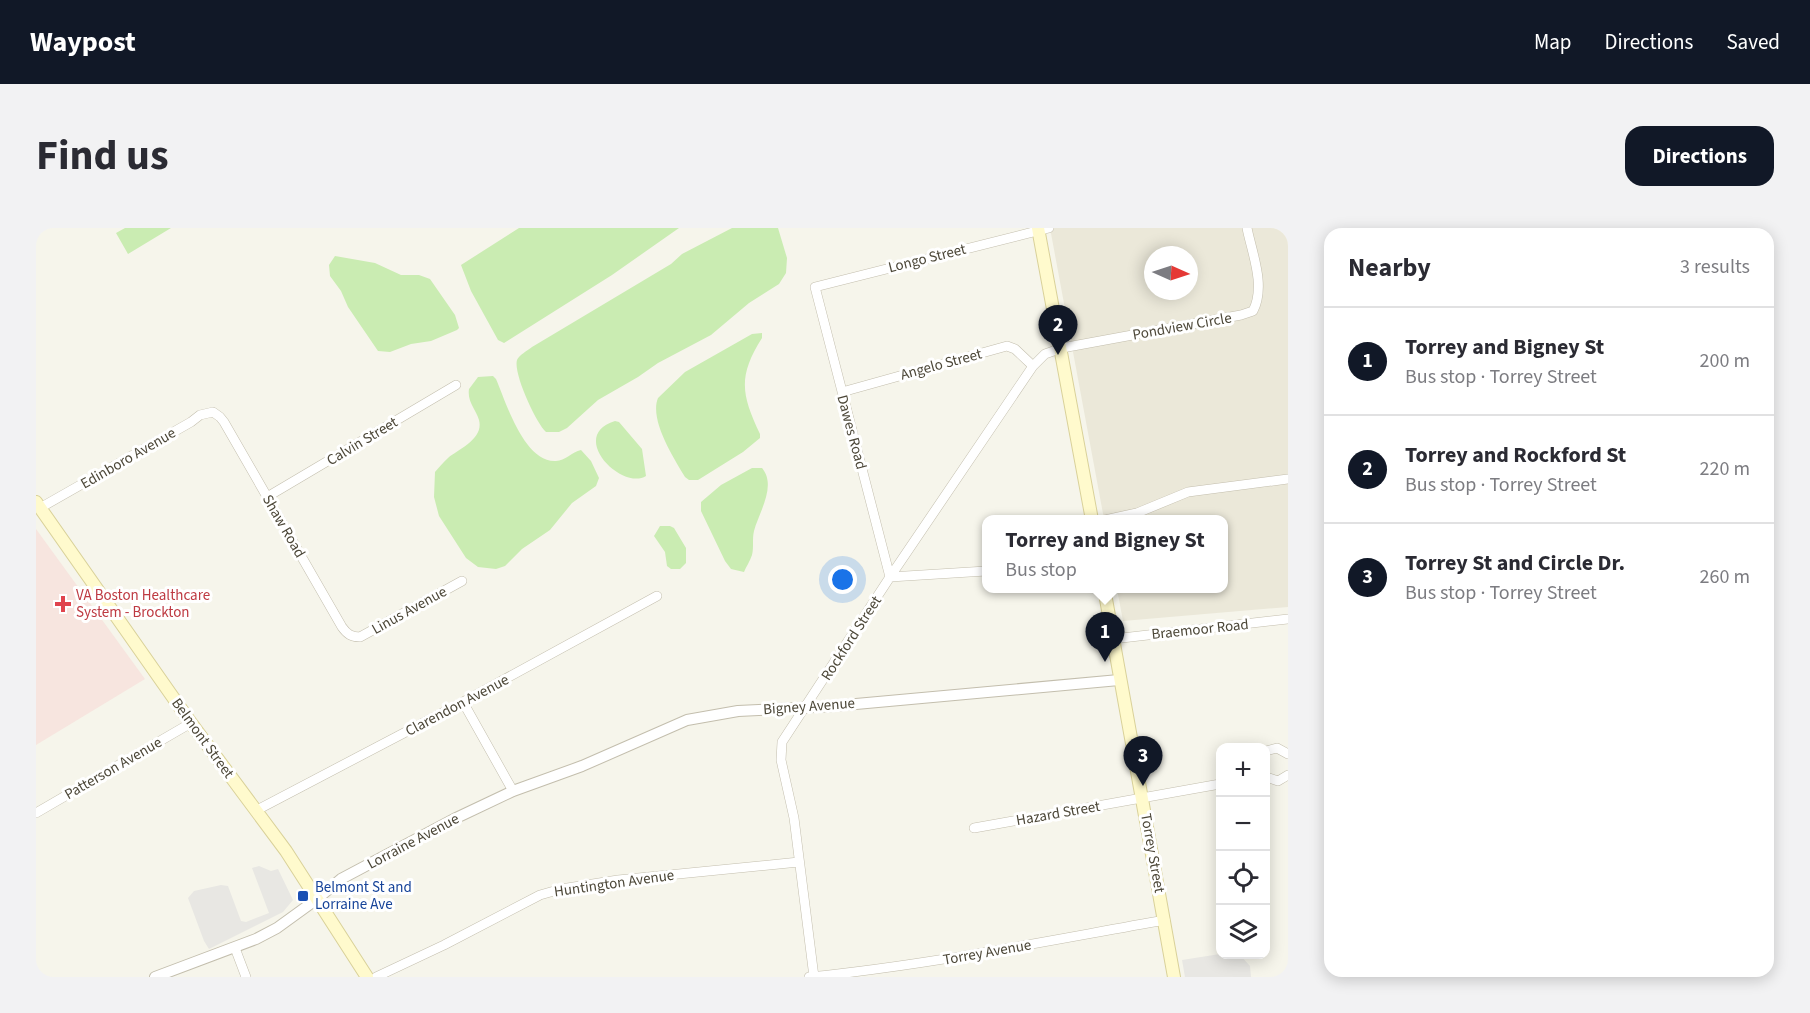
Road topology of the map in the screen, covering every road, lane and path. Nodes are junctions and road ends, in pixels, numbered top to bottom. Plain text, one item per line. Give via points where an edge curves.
1 (1247, 228) edge
2 (1042, 229) edge
3 (815, 286) joint
4 (1062, 348) junction
5 (1033, 366) junction
6 (456, 385) dead end
7 (842, 392) junction
8 (216, 413) joint
9 (1288, 479) edge
10 (267, 497) junction
11 (38, 505) edge
12 (1091, 515) edge
13 (1126, 515) edge
14 (982, 571) edge
15 (890, 577) junction
16 (462, 580) dead end
17 (1105, 593) edge
18 (657, 596) dead end
19 (1288, 619) edge
20 (354, 637) joint
21 (1113, 639) junction
22 (1119, 680) junction
23 (463, 702) junction
24 (806, 707) junction
25 (191, 723) junction
26 (1270, 751) edge
27 (1288, 754) edge
28 (1288, 775) edge
29 (1270, 778) edge
30 (1216, 785) edge
31 (513, 791) junction
32 (1143, 798) junction
33 (255, 811) junction
34 (36, 813) edge
35 (974, 828) dead end
36 (799, 862) junction
37 (317, 899) junction
38 (1164, 920) junction
39 (235, 948) junction
40 (155, 977) edge
41 (246, 977) edge
42 (367, 977) edge
43 (376, 977) edge
44 (812, 977) edge
45 (1174, 977) edge

1 - 4 street, Pondview Circle via 1258,287 1253,311
2 - 3 street, Longo Street
2 - 4 main road
3 - 7 street, Dawes Road
4 - 5 street, Rockford Street via 1045,354
4 - 12 main road
5 - 7 street, Angelo Street via 1007,346
5 - 15 street, Rockford Street
6 - 10 street, Calvin Street
7 - 15 street, Dawes Road
8 - 10 street, Shaw Road
8 - 11 street, Edinboro Avenue via 205,412
9 - 13 street via 1188,492
10 - 20 street, Shaw Road via 342,627
11 - 25 main road, Belmont Street
14 - 15 street
15 - 24 street, Rockford Street
16 - 20 street, Linus Avenue
17 - 21 main road, Torrey Street
18 - 23 street, Clarendon Avenue
19 - 21 street, Braemoor Road
21 - 22 main road, Torrey Street
22 - 24 street, Bigney Avenue
22 - 32 main road, Torrey Street
23 - 31 street
23 - 33 street, Clarendon Avenue
24 - 31 street, Bigney Avenue via 738,711 687,720
24 - 36 street, Rockford Street via 785,737 781,750
25 - 33 main road, Belmont Street
25 - 34 street, Patterson Avenue
26 - 27 street via 1277,748
28 - 29 street via 1278,781
30 - 32 street, Hazard Street
31 - 37 street, Lorraine Avenue via 340,879
32 - 35 street, Hazard Street
32 - 38 main road, Torrey Street
33 - 37 main road, Belmont Street
36 - 43 street, Huntington Avenue via 618,880 547,892
36 - 44 street, Rockford Street
37 - 39 street, Lorraine Avenue via 277,928
37 - 42 main road, Belmont Street
38 - 44 street, Torrey Avenue via 937,961
38 - 45 main road, Torrey Street
39 - 40 street, Lorraine Avenue
39 - 41 street

